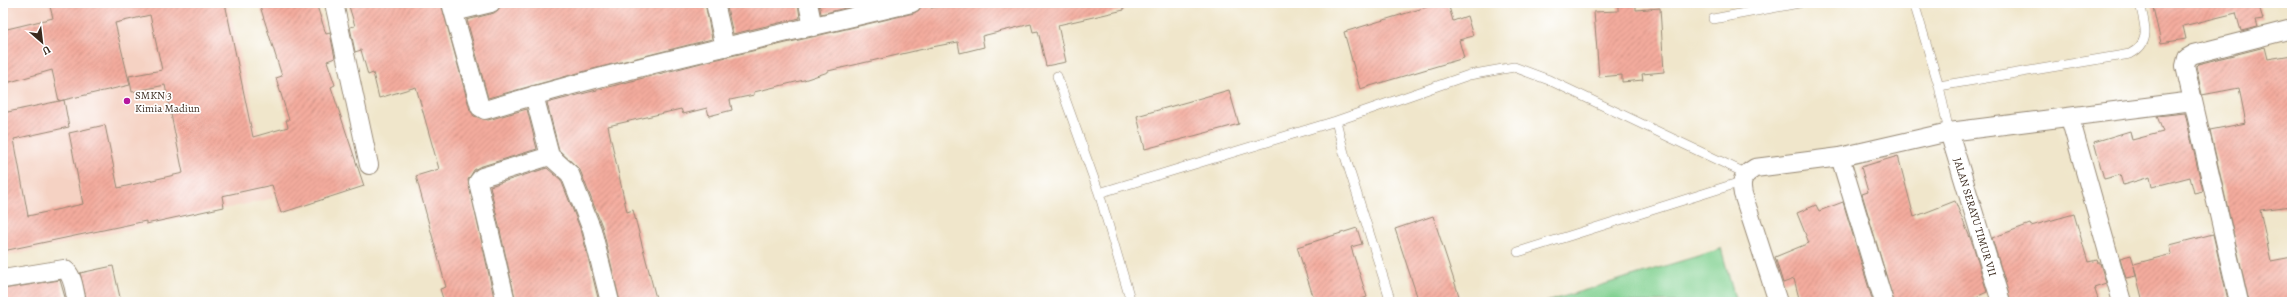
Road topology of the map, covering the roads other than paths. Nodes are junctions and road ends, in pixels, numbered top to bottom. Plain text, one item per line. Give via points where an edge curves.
1 (334, 3) edge
2 (491, 3) edge
3 (715, 3) edge
4 (808, 3) edge
5 (912, 3) edge
6 (1799, 3) edge
7 (1914, 3) edge
8 (2140, 3) edge
9 (453, 7) edge
10 (1713, 19) dead end
11 (813, 27) junction
12 (2292, 29) edge
13 (725, 47) junction
14 (1057, 76) dead end
15 (1939, 86) junction
16 (534, 95) junction
17 (2193, 102) junction
18 (2070, 118) junction
19 (1336, 121) junction
20 (1949, 132) junction
21 (550, 156) junction
22 (1840, 157) junction
23 (369, 165) dead end
24 (1743, 183) junction
25 (1100, 193) junction
26 (1518, 252) dead end
27 (3, 280) edge
28 (76, 302) edge
29 (506, 302) edge
30 (610, 302) edge
31 (1131, 302) edge
32 (1390, 302) edge
33 (1778, 302) edge
34 (1884, 302) edge
35 (2001, 302) edge
36 (2122, 302) edge
37 (2239, 302) edge

1 - 23 street
2 - 9 street
3 - 13 street
4 - 11 street
5 - 11 street
6 - 10 lane
7 - 15 lane
8 - 15 lane via 2145,43 2130,54
9 - 16 street via 482,110
11 - 13 street
12 - 17 street via 2187,58 2185,66
13 - 16 street
14 - 25 lane
15 - 20 lane
16 - 21 street
17 - 18 street
17 - 37 street
18 - 20 street
18 - 36 street
19 - 24 lane via 1469,76 1514,66 1550,80
19 - 25 lane
19 - 32 lane
20 - 22 street
20 - 35 street, JALAN SERAYU TIMUR VII
21 - 29 street via 482,177 478,182
21 - 30 street via 570,174 592,230
22 - 24 street via 1754,168
22 - 34 street
24 - 26 lane
24 - 33 street
25 - 31 lane
27 - 28 street via 64,268 72,280

